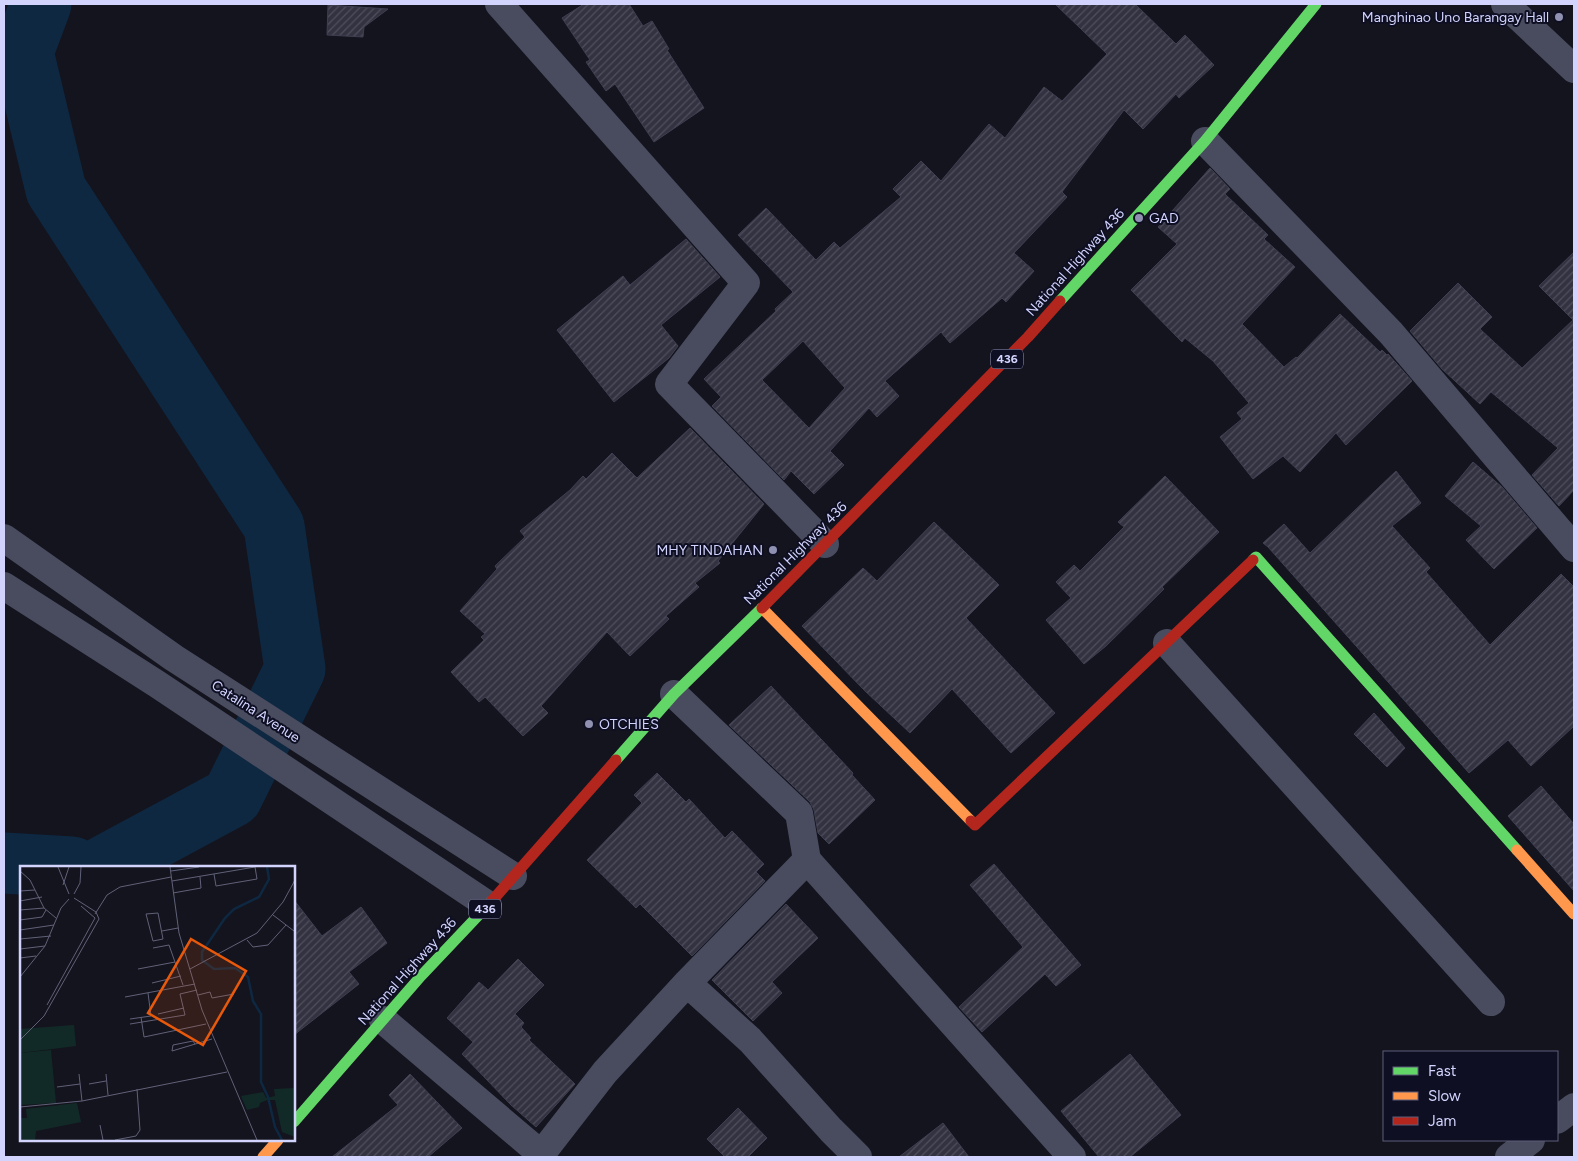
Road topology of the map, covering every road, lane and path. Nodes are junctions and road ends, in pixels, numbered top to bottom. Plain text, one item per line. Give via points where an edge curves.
1 (499, 4) edge
2 (1316, 4) edge
3 (1505, 4) edge
4 (1574, 69) edge
5 (1205, 141) junction
6 (4, 538) edge
7 (825, 544) junction
8 (1574, 548) edge
9 (4, 586) edge
10 (762, 608) junction
11 (1167, 643) junction
12 (674, 694) junction
13 (807, 860) junction
14 (513, 876) junction
15 (488, 905) junction
16 (1574, 914) edge
17 (687, 983) junction
18 (1491, 1002) dead end
19 (384, 1020) junction
20 (1574, 1107) edge
21 (1558, 1119) edge
22 (295, 1121) edge
23 (277, 1141) edge
24 (1531, 1141) edge
25 (540, 1156) edge
26 (263, 1157) edge
27 (858, 1157) edge
28 (1072, 1157) edge
29 (1509, 1157) edge

1 - 7 street via 746,284 669,384
2 - 5 main road, National Highway 436 / 436
3 - 4 street
5 - 7 main road, National Highway 436 / 436 via 1028,337
5 - 8 street via 1391,333
6 - 14 street, Catalina Avenue via 174,658
7 - 10 main road, National Highway 436 / 436
9 - 15 street
10 - 11 main road via 975,825
10 - 12 main road, National Highway 436 / 436
11 - 16 main road via 1256,557
11 - 18 street
12 - 13 street via 799,812
12 - 14 main road, National Highway 436 / 436
13 - 17 street
13 - 28 street
14 - 15 main road, National Highway 436 / 436
15 - 19 main road, National Highway 436 / 436
17 - 25 street via 605,1072
17 - 27 street via 750,1040
19 - 22 main road, National Highway 436 / 436
19 - 25 street
20 - 21 street
23 - 26 main road
24 - 29 street

